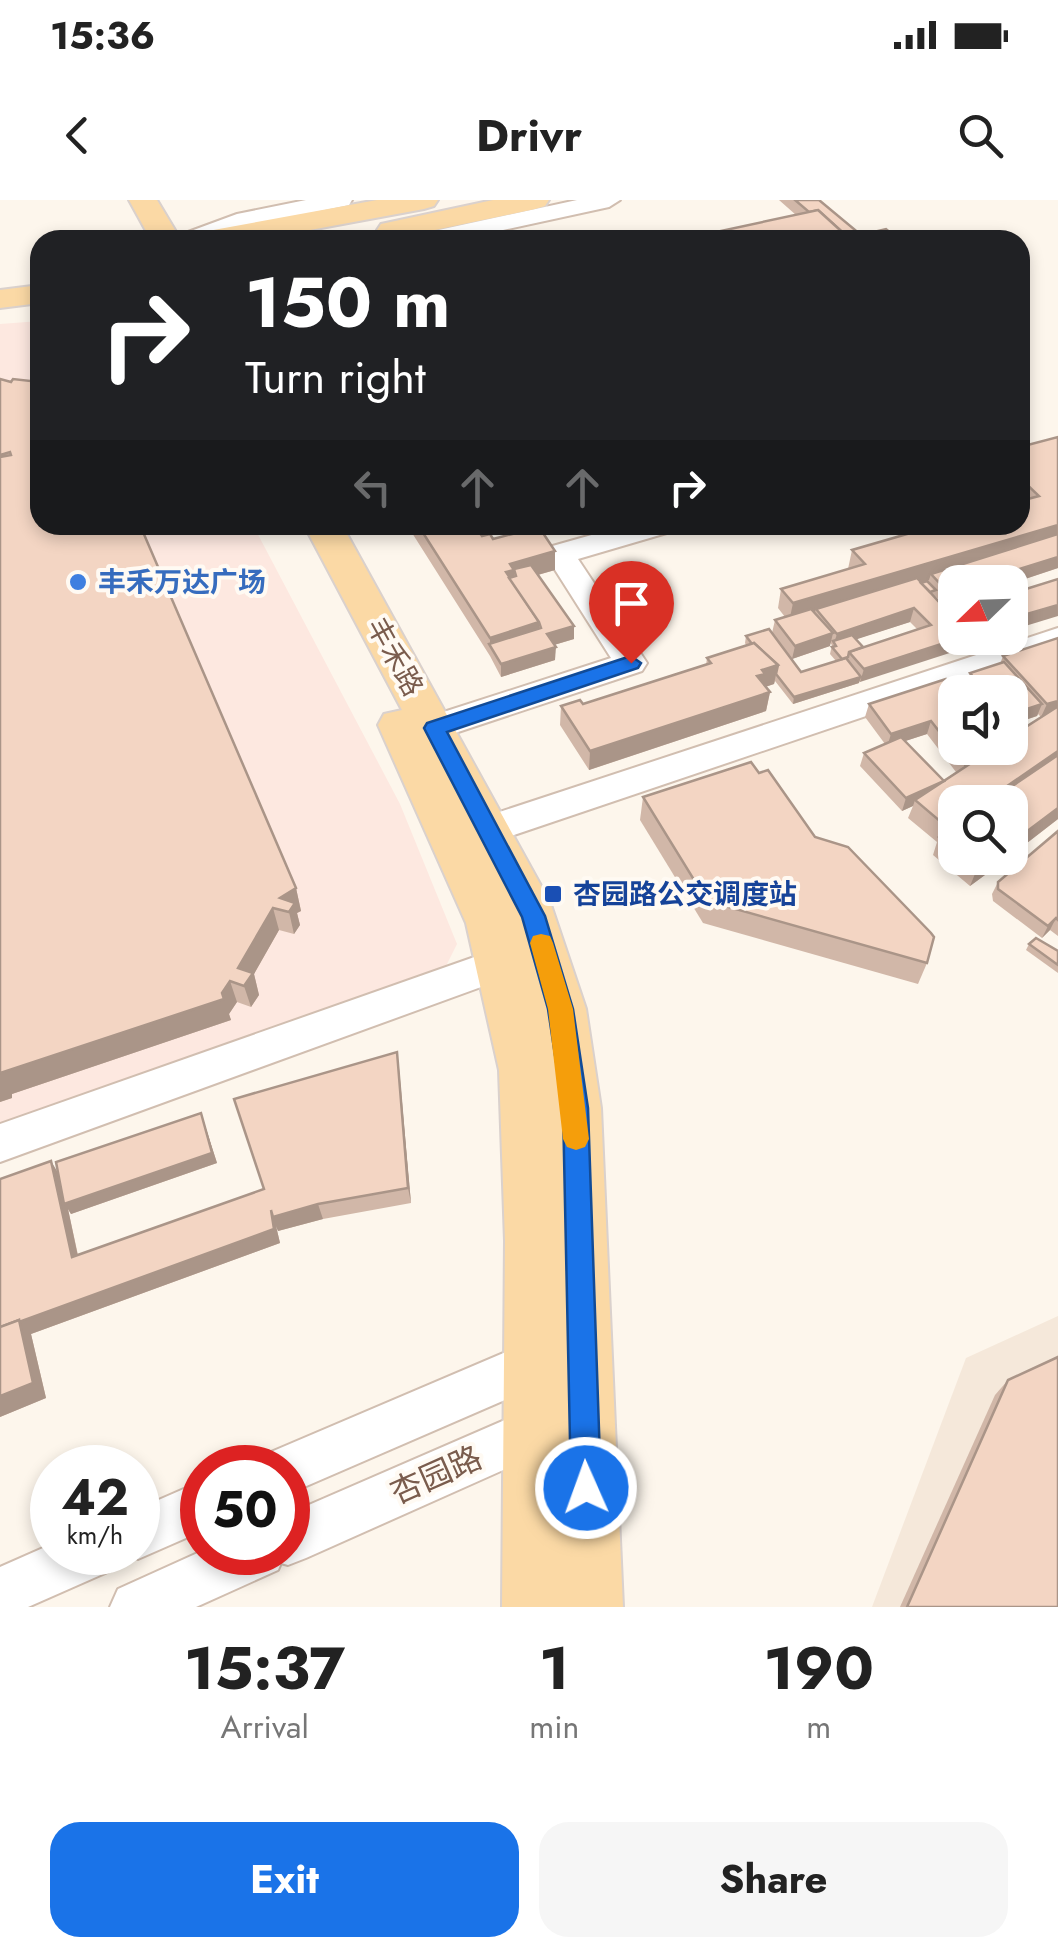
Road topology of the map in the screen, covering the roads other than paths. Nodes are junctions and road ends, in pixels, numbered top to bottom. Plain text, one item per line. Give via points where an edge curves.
1 (112, 200) edge
2 (143, 200) edge
3 (341, 200) edge
4 (424, 200) edge
5 (535, 200) edge
6 (609, 200) edge
7 (128, 230) edge
8 (160, 230) edge
9 (215, 230) edge
10 (262, 230) edge
11 (392, 230) edge
12 (471, 230) edge
13 (30, 266) edge
14 (0, 270) edge
15 (30, 295) edge
16 (0, 299) edge
17 (295, 535) edge
18 (328, 535) edge
19 (626, 535) edge
20 (1058, 639) edge
21 (434, 728) junction
22 (472, 836) junction
23 (500, 964) junction
24 (0, 1142) edge
25 (582, 1342) junction
26 (532, 1364) junction
27 (584, 1410) junction
28 (532, 1432) junction
29 (310, 1460) edge
30 (310, 1530) edge
31 (41, 1575) edge
32 (208, 1575) edge
33 (0, 1593) edge
34 (136, 1607) edge
35 (535, 1607) edge
36 (590, 1607) edge

1 - 7 main road
2 - 8 main road
3 - 9 street
4 - 10 main road
5 - 11 main road
6 - 12 street
13 - 14 main road
15 - 16 main road
17 - 22 main road, 丰禾路 via 401,728
18 - 21 main road, 丰禾路
19 - 21 street via 560,554 631,663
20 - 22 street
21 - 22 main road, 丰禾路
22 - 23 main road, 丰禾路
22 - 25 main road, 丰禾路 via 534,916 560,1009 575,1108
23 - 24 street
23 - 26 main road, 丰禾路 via 525,1070
25 - 26 street
25 - 27 main road, 丰禾路
26 - 28 main road, 丰禾路
26 - 29 street
27 - 28 street, 杏园路
27 - 36 main road, 丰禾路
28 - 30 street, 杏园路
28 - 35 main road, 丰禾路
31 - 33 street
32 - 34 street

